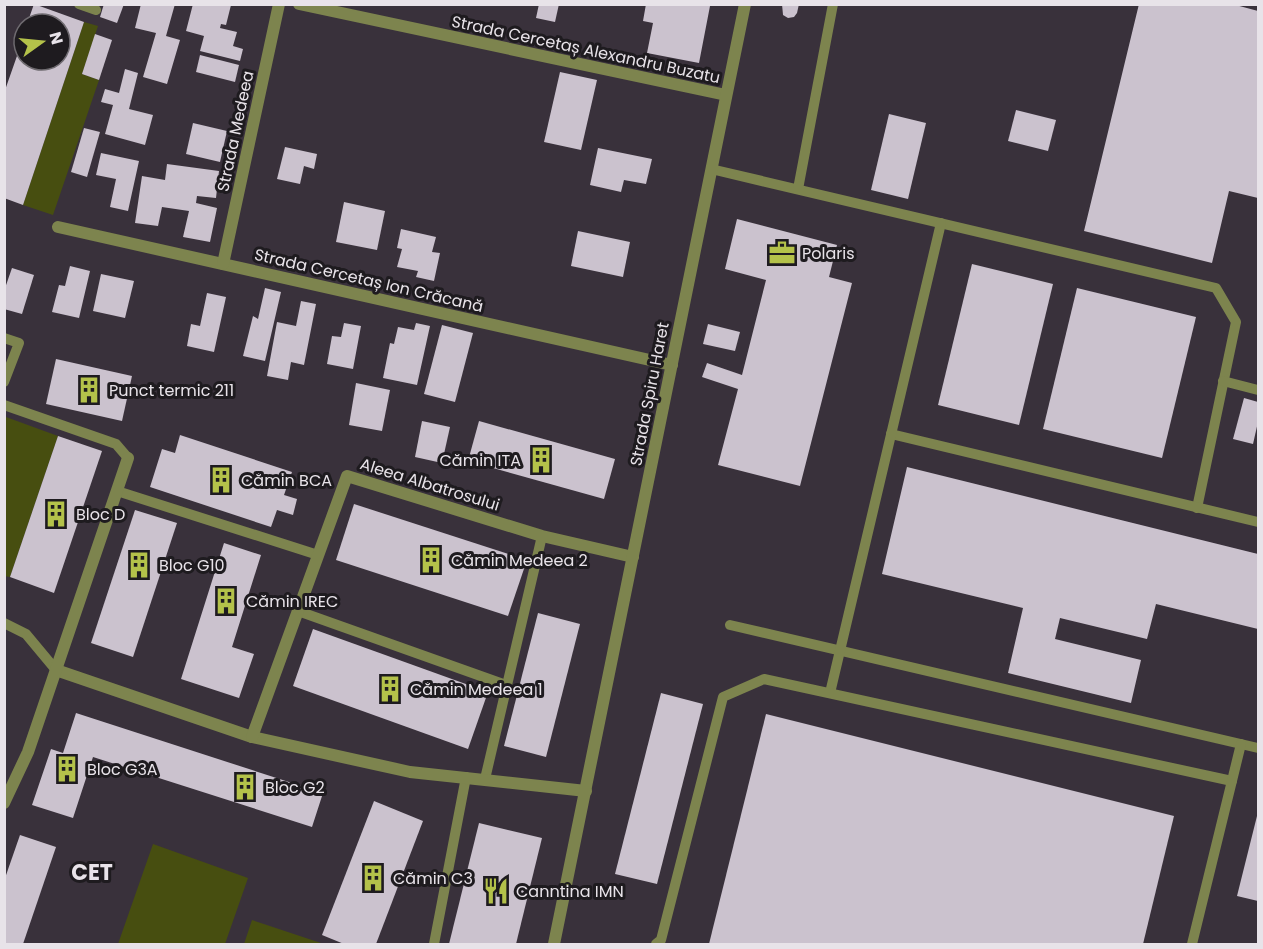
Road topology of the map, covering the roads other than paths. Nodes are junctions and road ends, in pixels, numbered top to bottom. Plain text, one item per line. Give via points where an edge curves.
1 (79, 4) edge
2 (279, 4) edge
3 (298, 4) edge
4 (745, 4) edge
5 (832, 4) edge
6 (96, 10) dead end
7 (726, 96) junction
8 (711, 169) junction
9 (798, 189) junction
10 (940, 223) junction
11 (58, 226) dead end
12 (223, 264) junction
13 (4, 338) edge
14 (672, 365) junction
15 (1223, 381) junction
16 (4, 382) edge
17 (1258, 390) edge
18 (4, 405) edge
19 (891, 434) junction
20 (128, 458) joint
21 (117, 491) junction
22 (1197, 508) junction
23 (1258, 522) edge
24 (542, 536) junction
25 (318, 555) junction
26 (633, 557) junction
27 (298, 611) junction
28 (4, 623) edge
29 (730, 625) dead end
30 (840, 650) junction
31 (56, 670) junction
32 (506, 685) junction
33 (831, 693) junction
34 (252, 737) junction
35 (1241, 744) junction
36 (1258, 748) edge
37 (465, 777) junction
38 (485, 779) junction
39 (1232, 781) junction
40 (586, 791) junction
41 (4, 803) edge
42 (434, 945) edge
43 (554, 945) edge
44 (656, 945) edge
45 (1192, 945) edge

1 - 6 lane
2 - 12 street, Strada Medeea
3 - 7 street, Strada Cercetaș Alexandru Buzatu
4 - 7 street, Strada Spiru Haret
5 - 9 lane
7 - 8 street, Strada Spiru Haret
8 - 9 lane
8 - 14 street, Strada Spiru Haret
9 - 10 lane
10 - 15 lane via 1216,288 1236,322
10 - 19 lane
11 - 12 street, Strada Cercetaș Ion Crăcană
12 - 14 street, Strada Cercetaș Ion Crăcană
13 - 16 lane via 19,343
14 - 26 street, Strada Spiru Haret
15 - 17 lane
15 - 22 lane
18 - 20 lane via 116,444
19 - 22 lane
19 - 30 lane
20 - 21 street
21 - 25 lane
21 - 31 street
22 - 23 lane
24 - 25 street, Aleea Albatrosului via 347,476
24 - 26 street, Aleea Albatrosului
24 - 32 lane
25 - 27 street, Aleea Albatrosului
26 - 40 street, Strada Spiru Haret
27 - 32 lane
27 - 34 street, Aleea Albatrosului
28 - 31 lane via 26,634
29 - 30 lane
30 - 33 lane
30 - 35 lane
31 - 34 street
31 - 41 street via 28,752
32 - 38 lane
33 - 39 lane
33 - 44 lane via 764,679 723,697 661,940
34 - 37 street via 410,772
35 - 36 lane
35 - 39 lane
37 - 38 street
37 - 42 lane
38 - 40 street
39 - 45 lane
40 - 43 street, Strada Spiru Haret

